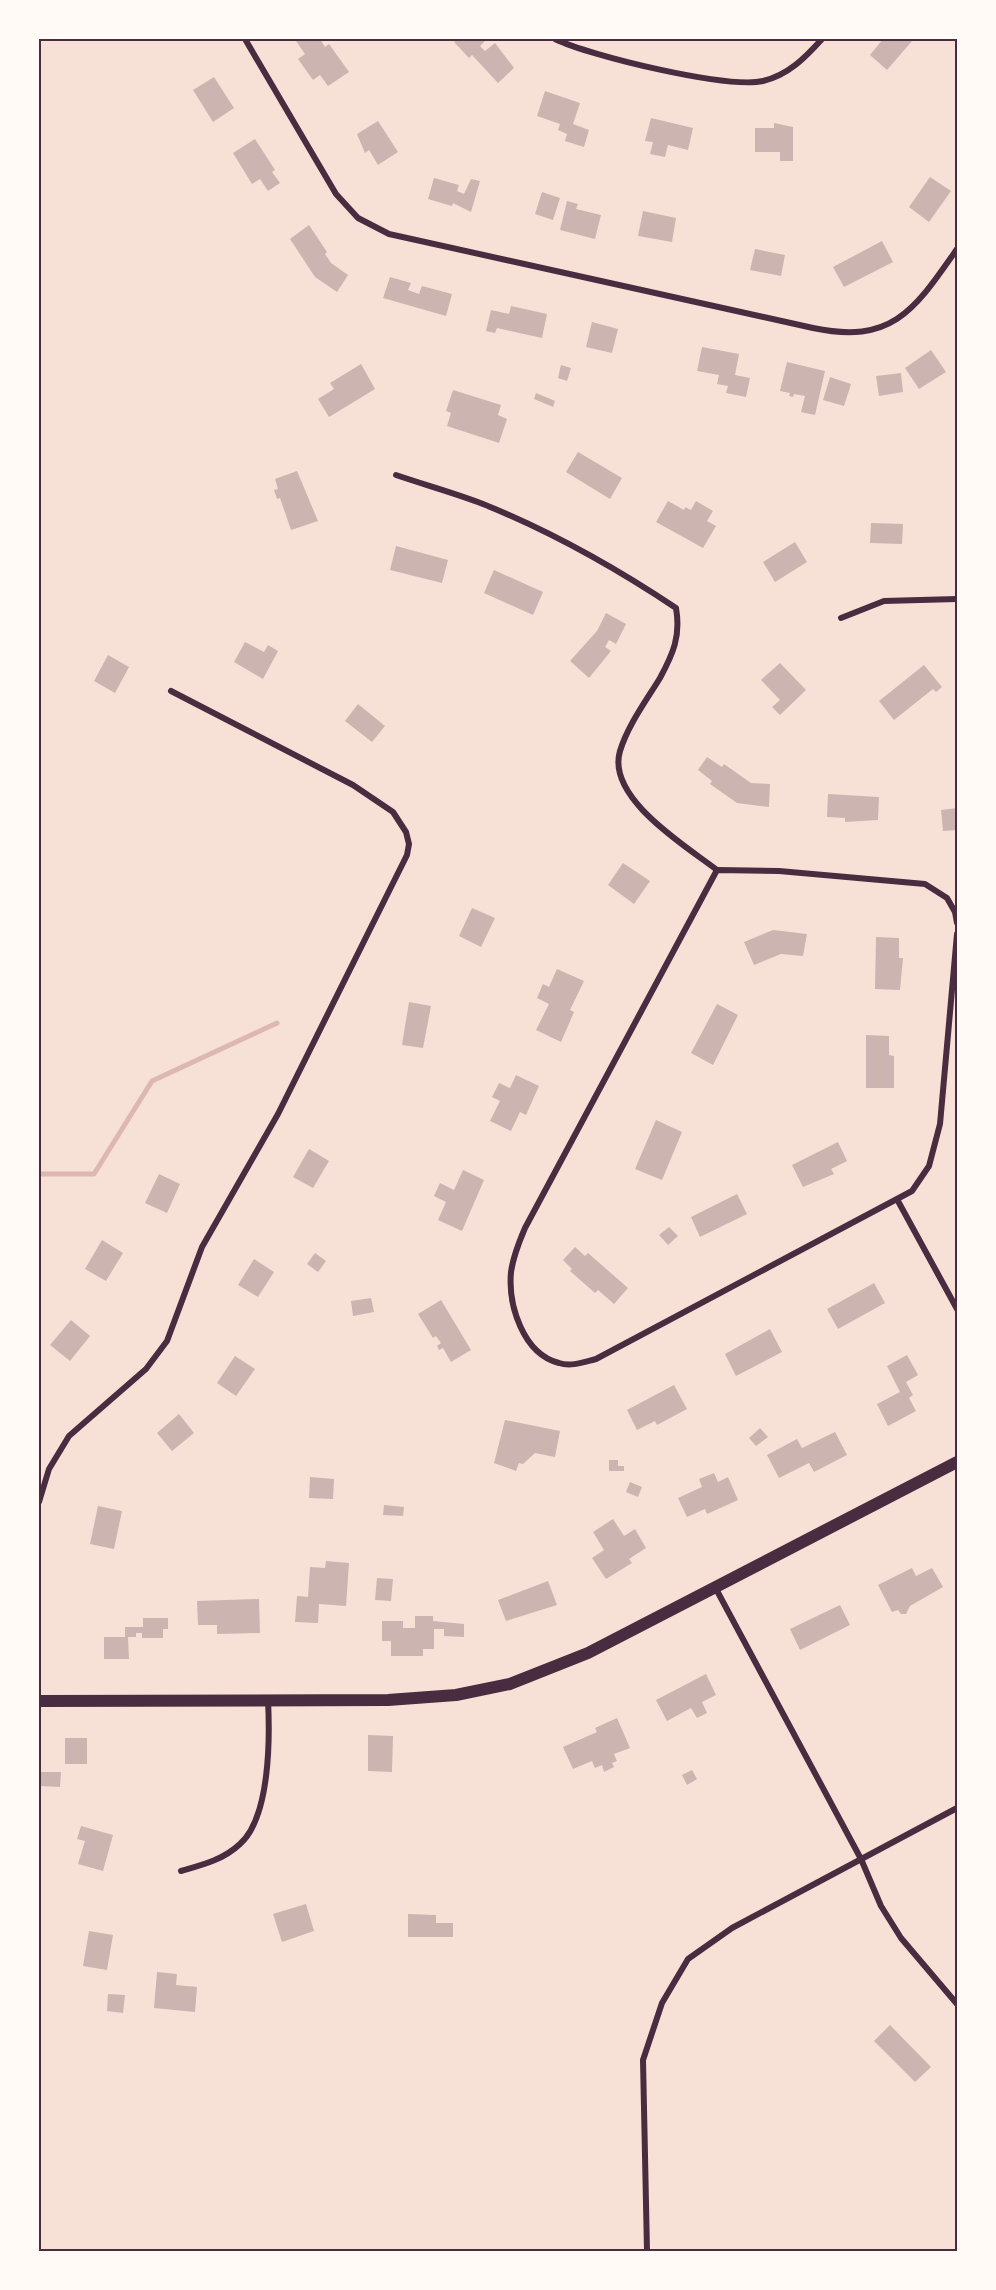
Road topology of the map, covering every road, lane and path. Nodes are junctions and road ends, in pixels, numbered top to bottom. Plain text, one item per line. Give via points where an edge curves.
1 (245, 39) edge
2 (555, 39) edge
3 (822, 39) edge
4 (957, 249) edge
5 (396, 475) dead end
6 (957, 599) edge
7 (841, 618) dead end
8 (171, 691) dead end
9 (717, 870) junction
10 (957, 923) edge
11 (957, 934) edge
12 (898, 1201) junction
13 (957, 1309) edge
14 (957, 1462) edge
15 (39, 1502) edge
16 (715, 1587) junction
17 (268, 1700) junction
18 (39, 1701) edge
19 (957, 1808) edge
20 (861, 1859) junction
21 (181, 1871) dead end
22 (957, 2004) edge
23 (647, 2251) edge

1 - 4 street via 336,194 358,218 389,234 855,334 873,331 898,318 936,279
2 - 3 street via 602,56 748,83 788,71
5 - 9 street via 533,525 676,608 676,646 628,733 619,769 634,802
6 - 7 street via 884,601
8 - 15 street via 353,785 393,812 402,823 409,844 399,875 300,1072 202,1247 167,1341 146,1369 69,1436 49,1469
9 - 10 street via 779,871 926,884 947,898
9 - 12 street via 525,1228 511,1270 511,1291 521,1329 532,1345 552,1361 576,1364 596,1359
11 - 12 street via 935,1149 922,1180
12 - 13 street
14 - 16 main road
16 - 17 main road via 564,1664 483,1690 388,1700
16 - 20 street
17 - 18 main road
17 - 21 street via 268,1763 264,1790 249,1833 227,1854
19 - 20 street
20 - 22 street via 881,1906 901,1938
20 - 23 street via 732,1928 688,1959 663,2003 643,2060

